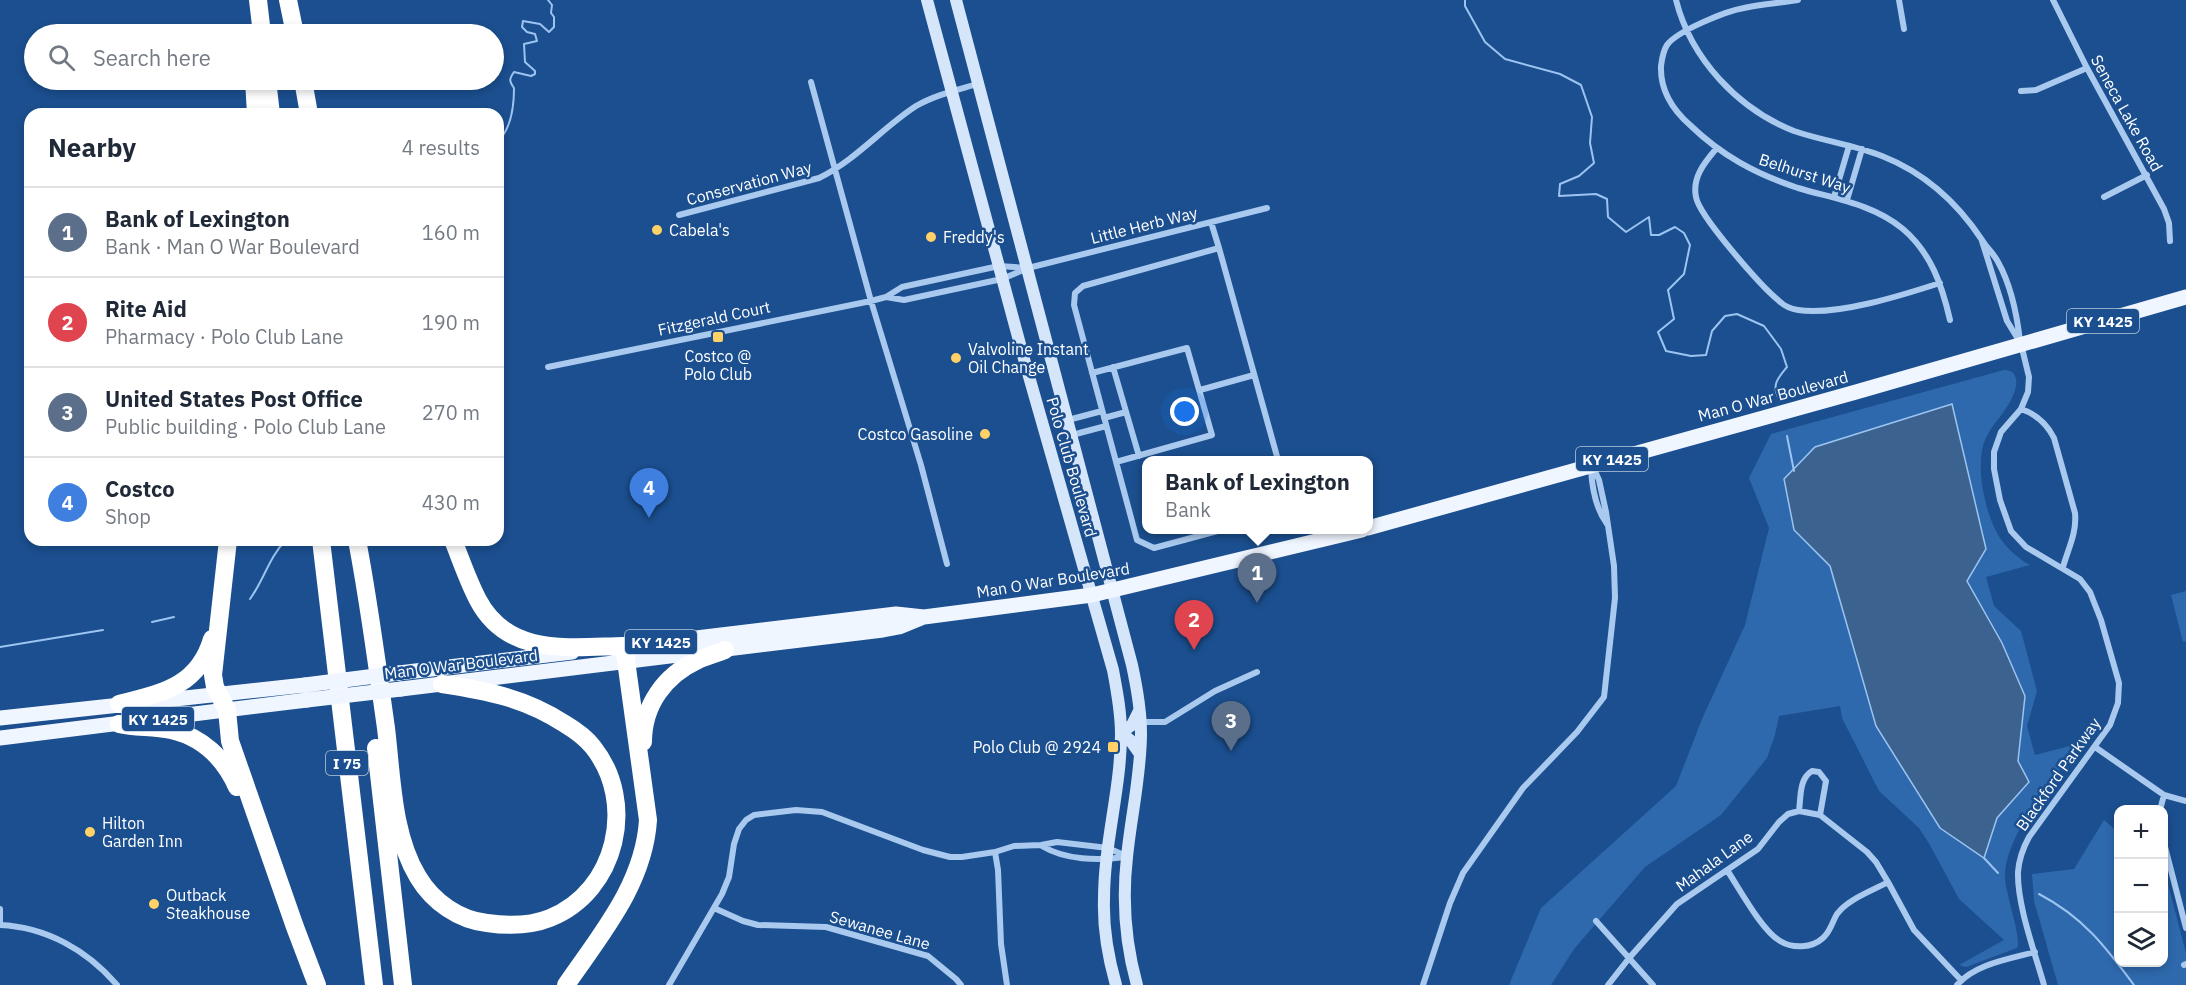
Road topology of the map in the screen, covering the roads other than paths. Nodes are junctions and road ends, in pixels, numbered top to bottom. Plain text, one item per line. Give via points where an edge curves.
1 (249, 0) edge
2 (258, 0) edge
3 (287, 0) edge
4 (927, 0) edge
5 (956, 0) edge
6 (1676, 0) edge
7 (1798, 0) edge
8 (1899, 0) edge
9 (2053, 0) edge
10 (250, 24) edge
11 (261, 24) edge
12 (288, 24) edge
13 (293, 24) edge
14 (1904, 28) dead end
15 (1686, 30) junction
16 (2087, 68) junction
17 (811, 82) dead end
18 (977, 84) junction
19 (255, 90) edge
20 (268, 90) edge
21 (293, 90) edge
22 (305, 90) edge
23 (2021, 91) dead end
24 (950, 92) junction
25 (256, 108) edge
26 (270, 108) edge
27 (296, 108) edge
28 (308, 108) edge
29 (1849, 146) junction
30 (1862, 149) junction
31 (1716, 150) junction
32 (836, 170) junction
33 (2146, 175) junction
34 (1834, 197) junction
35 (2104, 197) dead end
36 (1847, 200) junction
37 (1266, 208) dead end
38 (679, 215) dead end
39 (1211, 222) junction
40 (1982, 241) junction
41 (2170, 241) dead end
42 (1219, 248) junction
43 (999, 266) junction
44 (1028, 268) junction
45 (1002, 279) junction
46 (1940, 283) junction
47 (886, 297) junction
48 (2186, 297) edge
49 (871, 301) junction
50 (1950, 320) dead end
51 (2021, 345) junction
52 (548, 367) dead end
53 (1113, 367) junction
54 (1092, 373) junction
55 (1254, 375) junction
56 (1200, 390) junction
57 (2021, 409) junction
58 (1126, 412) junction
59 (1103, 414) junction
60 (1068, 420) junction
61 (1106, 426) junction
62 (1072, 435) junction
63 (1138, 456) junction
64 (1277, 456) edge
65 (1116, 462) junction
66 (1591, 464) junction
67 (1373, 527) edge
68 (1206, 534) edge
69 (1346, 534) edge
70 (227, 546) edge
71 (322, 546) edge
72 (356, 546) edge
73 (356, 546) edge
74 (456, 546) edge
75 (947, 564) dead end
76 (2063, 567) junction
77 (1113, 591) junction
78 (1092, 595) junction
79 (221, 605) junction
80 (924, 617) junction
81 (725, 650) junction
82 (625, 654) junction
83 (1257, 672) dead end
84 (400, 681) junction
85 (441, 684) junction
86 (223, 702) junction
87 (119, 704) junction
88 (1140, 709) junction
89 (0, 718) edge
90 (1141, 722) junction
91 (119, 724) junction
92 (1121, 733) junction
93 (0, 738) edge
94 (2095, 747) junction
95 (1140, 754) junction
96 (643, 782) junction
97 (2164, 795) junction
98 (2186, 801) edge
99 (2161, 805) edge
100 (1799, 811) junction
101 (1820, 815) junction
102 (1041, 846) junction
103 (995, 852) junction
104 (1108, 854) junction
105 (1127, 856) junction
106 (2167, 859) edge
107 (1727, 870) junction
108 (1888, 882) junction
109 (714, 908) junction
110 (0, 909) edge
111 (289, 910) junction
112 (1596, 921) dead end
113 (0, 925) edge
114 (2186, 928) edge
115 (2035, 952) junction
116 (1630, 957) junction
117 (1959, 982) edge
118 (117, 985) edge
119 (317, 985) edge
120 (374, 985) edge
121 (403, 985) edge
122 (566, 985) edge
123 (669, 985) edge
124 (961, 985) edge
125 (1007, 985) edge
126 (1116, 985) edge
127 (1137, 985) edge
128 (1423, 985) edge
129 (1608, 985) edge
130 (1653, 985) edge
131 (2044, 985) edge

1 - 10 highway
2 - 11 highway
3 - 12 highway
3 - 13 highway
4 - 24 street, Polo Club Boulevard
5 - 18 street, Polo Club Boulevard
6 - 15 street, Blackford Parkway
7 - 15 street, Belhurst Way via 1742,8
8 - 14 street
9 - 16 street, Seneca Lake Road
15 - 29 street, Blackford Parkway via 1710,68 1754,109 1796,131
15 - 31 street, Belhurst Way via 1676,35 1662,56 1664,87 1675,111
16 - 23 street via 2036,90
16 - 33 street, Seneca Lake Road
17 - 32 street
18 - 24 street, Conservation Way
18 - 44 street, Polo Club Boulevard
19 - 25 highway
20 - 26 highway
21 - 27 highway
22 - 28 highway
24 - 32 street, Conservation Way via 916,107
24 - 43 street, Polo Club Boulevard
29 - 30 street, Blackford Parkway
29 - 34 street
30 - 36 street
30 - 40 street, Blackford Parkway via 1905,166 1936,186 1962,211
31 - 34 street, Belhurst Way via 1758,174
31 - 46 street via 1702,166 1695,197 1713,227 1768,291 1788,308 1839,309 1896,298
32 - 38 street, Conservation Way via 819,178
32 - 49 street
33 - 35 street
33 - 41 street, Seneca Lake Road via 2164,209
34 - 36 street, Belhurst Way
36 - 46 street, Belhurst Way via 1903,229 1924,251
37 - 39 street, Little Herb Way
39 - 42 street
39 - 44 street, Little Herb Way
40 - 51 street, Blackford Parkway via 2007,321
40 - 51 street, Blackford Parkway via 1998,262 2009,289
42 - 54 street via 1083,286 1075,294 1074,305
42 - 55 street
43 - 44 street, Fitzgerald Court
43 - 45 street, Polo Club Boulevard
43 - 47 street, Fitzgerald Court via 902,287
44 - 45 street, Fitzgerald Court
44 - 60 street, Polo Club Boulevard
45 - 47 street, Fitzgerald Court via 904,300
45 - 78 street, Polo Club Boulevard
46 - 50 street, Belhurst Way
47 - 49 street, Fitzgerald Court
48 - 51 main road, Man O War Boulevard / KY 1425
49 - 52 street, Fitzgerald Court
49 - 75 street
51 - 57 street, Blackford Parkway via 2029,377
51 - 66 main road, Man O War Boulevard / KY 1425
53 - 54 street
53 - 56 street via 1187,348
53 - 58 street
54 - 59 street
55 - 56 street
55 - 64 street
56 - 63 street via 1212,435
57 - 76 street via 2049,427 2075,513 2074,537
57 - 76 street, Blackford Parkway via 2001,432 1994,452 2000,500 2011,531 2026,547
58 - 59 street
58 - 63 street
59 - 60 street
59 - 61 street
60 - 62 street, Polo Club Boulevard
61 - 62 street
61 - 65 street
62 - 77 street, Polo Club Boulevard
63 - 65 street
65 - 68 street via 1137,540 1154,548
66 - 67 main road, Man O War Boulevard / KY 1425
66 - 128 street via 1599,480 1614,566 1615,598 1604,697 1578,732 1523,788 1463,873
69 - 77 main road, Man O War Boulevard / KY 1425
70 - 79 highway
71 - 120 highway, I 75
72 - 85 highway via 370,610 401,837 418,878 451,910 476,922 507,926 551,918 580,899 611,854 617,808 606,766 592,746 550,714 489,691
73 - 121 highway, I 75
74 - 82 highway via 479,602 499,627 542,646
76 - 94 street, Blackford Parkway via 2090,592 2119,683 2118,703 2110,725
77 - 78 main road, Man O War Boulevard / KY 1425
77 - 88 street, Polo Club Boulevard
78 - 80 main road, Man O War Boulevard / KY 1425
78 - 92 street, Polo Club Boulevard via 1113,670
79 - 86 highway via 213,675
79 - 87 highway via 207,652 185,681 166,691
80 - 81 main road, Man O War Boulevard / KY 1425 via 883,630
80 - 82 main road, Man O War Boulevard / KY 1425 via 896,614
81 - 82 main road, Man O War Boulevard / KY 1425
81 - 96 highway via 684,667 659,690 645,722
82 - 84 main road, Man O War Boulevard / KY 1425
82 - 85 main road, Man O War Boulevard / KY 1425
82 - 96 highway
83 - 90 street via 1215,691 1166,722
84 - 85 main road, Man O War Boulevard / KY 1425
84 - 86 main road, Man O War Boulevard / KY 1425, bridge
86 - 87 main road, Man O War Boulevard / KY 1425
86 - 91 main road, Man O War Boulevard / KY 1425
86 - 111 highway via 230,741
87 - 89 main road, Man O War Boulevard / KY 1425
88 - 90 street, Polo Club Boulevard
88 - 92 street via 1132,726
90 - 95 street, Polo Club Boulevard
91 - 93 main road, Man O War Boulevard / KY 1425
91 - 111 highway via 177,732 197,740 218,756 234,781
92 - 95 street
92 - 104 street, Polo Club Boulevard
94 - 97 street
94 - 115 street, Blackford Parkway via 2022,850 2020,893
95 - 105 street, Polo Club Boulevard
96 - 122 highway via 648,820 643,857 613,917
97 - 98 street
97 - 99 street
100 - 101 street
100 - 101 street via 1806,775 1820,772 1826,781
100 - 107 street, Mahala Lane via 1788,814 1758,849
101 - 108 street via 1867,852
102 - 103 street via 1014,846
102 - 104 street via 1057,842
102 - 104 street via 1055,854
103 - 109 street via 962,857 939,855 817,811 759,814 739,829 729,877
103 - 125 street
104 - 105 street
104 - 105 street
104 - 126 street, Polo Club Boulevard via 1105,932
105 - 127 street, Polo Club Boulevard via 1125,930
106 - 114 street
107 - 108 street via 1765,928 1779,941 1798,947 1822,939 1837,914
107 - 116 street, Mahala Lane via 1677,904
108 - 117 street via 1914,930
109 - 123 street
109 - 124 street, Sewanee Lane via 758,925 826,927 928,956
110 - 113 street
111 - 119 highway
112 - 116 street
113 - 118 street via 60,940 94,961
115 - 117 street via 1986,967
115 - 131 street, Blackford Parkway
116 - 129 street, Mahala Lane
116 - 130 street

